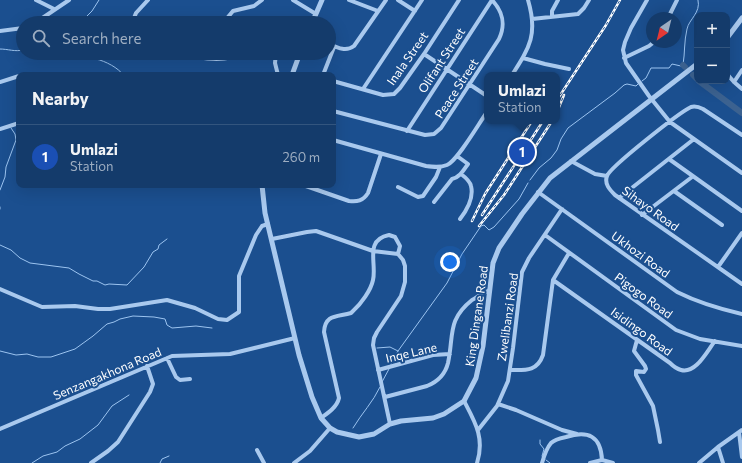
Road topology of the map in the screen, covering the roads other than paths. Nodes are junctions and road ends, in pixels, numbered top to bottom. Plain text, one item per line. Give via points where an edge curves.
1 (36, 0) edge
2 (69, 0) edge
3 (148, 0) edge
4 (262, 0) edge
5 (293, 0) edge
6 (322, 0) edge
7 (350, 0) edge
8 (386, 0) edge
9 (398, 0) edge
10 (422, 0) edge
11 (459, 0) edge
12 (492, 0) edge
13 (528, 0) edge
14 (558, 0) edge
15 (589, 0) edge
16 (646, 0) edge
17 (677, 0) edge
18 (54, 10) junction
19 (378, 11) junction
20 (415, 11) junction
21 (671, 12) edge
22 (316, 14) joint
23 (45, 16) edge
24 (135, 16) edge
25 (229, 16) edge
26 (552, 17) junction
27 (742, 18) edge
28 (532, 19) junction
29 (16, 29) edge
30 (0, 31) edge
31 (730, 34) edge
32 (646, 47) edge
33 (336, 48) edge
34 (424, 54) junction
35 (523, 58) junction
36 (624, 58) junction
37 (275, 60) edge
38 (297, 60) edge
39 (329, 60) edge
40 (694, 66) edge
41 (447, 69) junction
42 (569, 69) dead end
43 (742, 70) edge
44 (277, 72) edge
45 (293, 72) edge
46 (324, 72) edge
47 (514, 72) edge
48 (16, 77) edge
49 (730, 77) edge
50 (0, 82) edge
51 (336, 82) edge
52 (734, 82) junction
53 (470, 84) junction
54 (363, 89) junction
55 (742, 89) edge
56 (484, 94) edge
57 (651, 100) junction
58 (336, 112) edge
59 (484, 116) edge
60 (670, 122) junction
61 (16, 124) edge
62 (0, 129) edge
63 (407, 131) junction
64 (742, 135) edge
65 (694, 139) junction
66 (336, 141) edge
67 (381, 154) junction
68 (457, 156) junction
69 (669, 159) junction
70 (571, 161) junction
71 (440, 167) junction
72 (742, 173) edge
73 (461, 174) junction
74 (607, 176) junction
75 (692, 177) junction
76 (398, 187) dead end
77 (262, 188) edge
78 (309, 188) edge
79 (674, 191) junction
80 (538, 192) junction
81 (619, 198) junction
82 (434, 202) dead end
83 (562, 209) junction
84 (742, 212) edge
85 (642, 215) junction
86 (460, 219) dead end
87 (268, 224) junction
88 (722, 225) dead end
89 (742, 233) edge
90 (545, 235) junction
91 (272, 239) junction
92 (373, 251) junction
93 (569, 253) junction
94 (398, 254) junction
95 (718, 267) junction
96 (553, 280) junction
97 (742, 284) edge
98 (0, 289) edge
99 (489, 292) junction
100 (742, 314) edge
101 (295, 338) junction
102 (637, 340) junction
103 (715, 341) junction
104 (742, 346) edge
105 (450, 354) junction
106 (167, 358) junction
107 (147, 366) junction
108 (378, 370) junction
109 (510, 370) junction
110 (190, 379) dead end
111 (385, 397) junction
112 (464, 401) junction
113 (498, 404) junction
114 (321, 418) junction
115 (390, 424) junction
116 (0, 428) edge
117 (330, 428) junction
118 (478, 430) junction
119 (740, 431) edge
120 (578, 434) junction
121 (660, 442) dead end
122 (718, 447) junction
123 (257, 450) dead end
124 (742, 457) edge
125 (602, 460) junction
126 (91, 463) edge
127 (264, 463) edge
128 (294, 463) edge
129 (477, 463) edge
130 (542, 463) edge
131 (590, 463) edge
132 (613, 463) edge
133 (699, 463) edge
134 (723, 463) edge

1 - 18 street
2 - 18 street
3 - 24 street
4 - 25 street
5 - 22 street
6 - 22 street
7 - 19 street
8 - 19 street
9 - 20 street
10 - 20 street
11 - 34 street, Inala Street
12 - 41 street, Olifant Street
12 - 53 street, Peace Street via 502,15 502,33
13 - 28 street
14 - 26 street
15 - 26 street via 578,14
16 - 36 street via 627,36 623,50
17 - 21 street
18 - 23 street
19 - 33 street via 354,46 344,50
20 - 54 street
26 - 28 street
27 - 31 street
28 - 35 street via 531,40
29 - 30 street
32 - 36 street
34 - 41 street
34 - 54 street, Inala Street via 394,94 383,95
35 - 42 street
35 - 47 street
36 - 57 street
37 - 44 street
38 - 45 street
39 - 46 street
40 - 57 street, King Dingane Road
41 - 53 street
41 - 63 street, Olifant Street
43 - 52 street
48 - 50 street
49 - 52 street
51 - 54 street, Inala Street
52 - 55 street
53 - 56 street
53 - 63 street, Peace Street via 438,131 431,136
57 - 60 street
57 - 70 street, King Dingane Road
58 - 63 street, Peace Street
59 - 68 street
60 - 64 street via 686,110 697,106
60 - 65 street
60 - 74 street via 624,157
61 - 62 street
65 - 69 street
65 - 72 street
66 - 67 street
67 - 71 street via 426,166
67 - 78 street via 368,193 361,200 348,201
68 - 71 street via 449,164
68 - 73 street via 468,164
69 - 75 street
69 - 81 street
70 - 74 street via 596,174
70 - 80 street, King Dingane Road
71 - 76 street via 423,196 418,197
73 - 82 street via 452,179
73 - 86 street via 472,187 469,205
74 - 81 street, Sihayo Road via 607,185
75 - 79 street
75 - 84 street
77 - 87 street, King Dingane Road
79 - 85 street
79 - 88 street
80 - 83 street, Ukhozi Road
80 - 99 street, King Dingane Road via 496,255
81 - 85 street, Sihayo Road
83 - 90 street, Zwelibanzi Road
83 - 100 street, Ukhozi Road via 677,292 720,309
85 - 95 street, Sihayo Road
87 - 91 street, King Dingane Road
87 - 98 street via 259,230 239,276 239,312 230,319 222,320 196,308 167,300 110,309 42,307
89 - 95 street
90 - 93 street, Pigogo Road
90 - 109 street, Zwelibanzi Road via 522,272
91 - 92 street via 316,231
91 - 101 street, King Dingane Road
92 - 94 street
92 - 94 street via 376,242 389,234 395,237 400,245
92 - 114 street via 373,281 356,308 351,313 331,318 325,324 324,332 339,398 336,405
93 - 96 street
93 - 103 street, Pigogo Road via 676,330 700,339
94 - 108 street via 403,260 404,289 374,338
95 - 97 street, Sihayo Road
96 - 102 street, Isidingo Road
96 - 109 street via 540,363 529,370
99 - 105 street via 480,295 458,313 453,325
99 - 112 street, King Dingane Road via 479,370
101 - 106 street, Senzangakhona Road via 230,354
101 - 114 street, King Dingane Road via 305,379
102 - 103 street, Isidingo Road via 684,370 696,365
102 - 121 street via 634,351 646,369 644,372 636,371 636,375 653,406
103 - 104 street, Pigogo Road
105 - 108 street, Inqe Lane via 433,355
105 - 111 street via 444,373 433,384
106 - 107 street, Senzangakhona Road
106 - 110 street via 176,377 180,380
107 - 116 street, Senzangakhona Road
107 - 126 street via 153,384 150,392 118,442
108 - 111 street
109 - 113 street, Zwelibanzi Road
111 - 115 street
112 - 115 street, King Dingane Road via 433,418 401,420
112 - 118 street
113 - 118 street, Zwelibanzi Road
113 - 120 street
114 - 117 street, King Dingane Road
115 - 117 street, King Dingane Road via 374,434 359,437 344,435
117 - 128 street
118 - 129 street via 480,451
119 - 122 street
119 - 124 street
120 - 125 street via 590,435 596,440
120 - 130 street via 553,441
122 - 133 street
122 - 134 street
123 - 127 street
125 - 131 street
125 - 132 street

